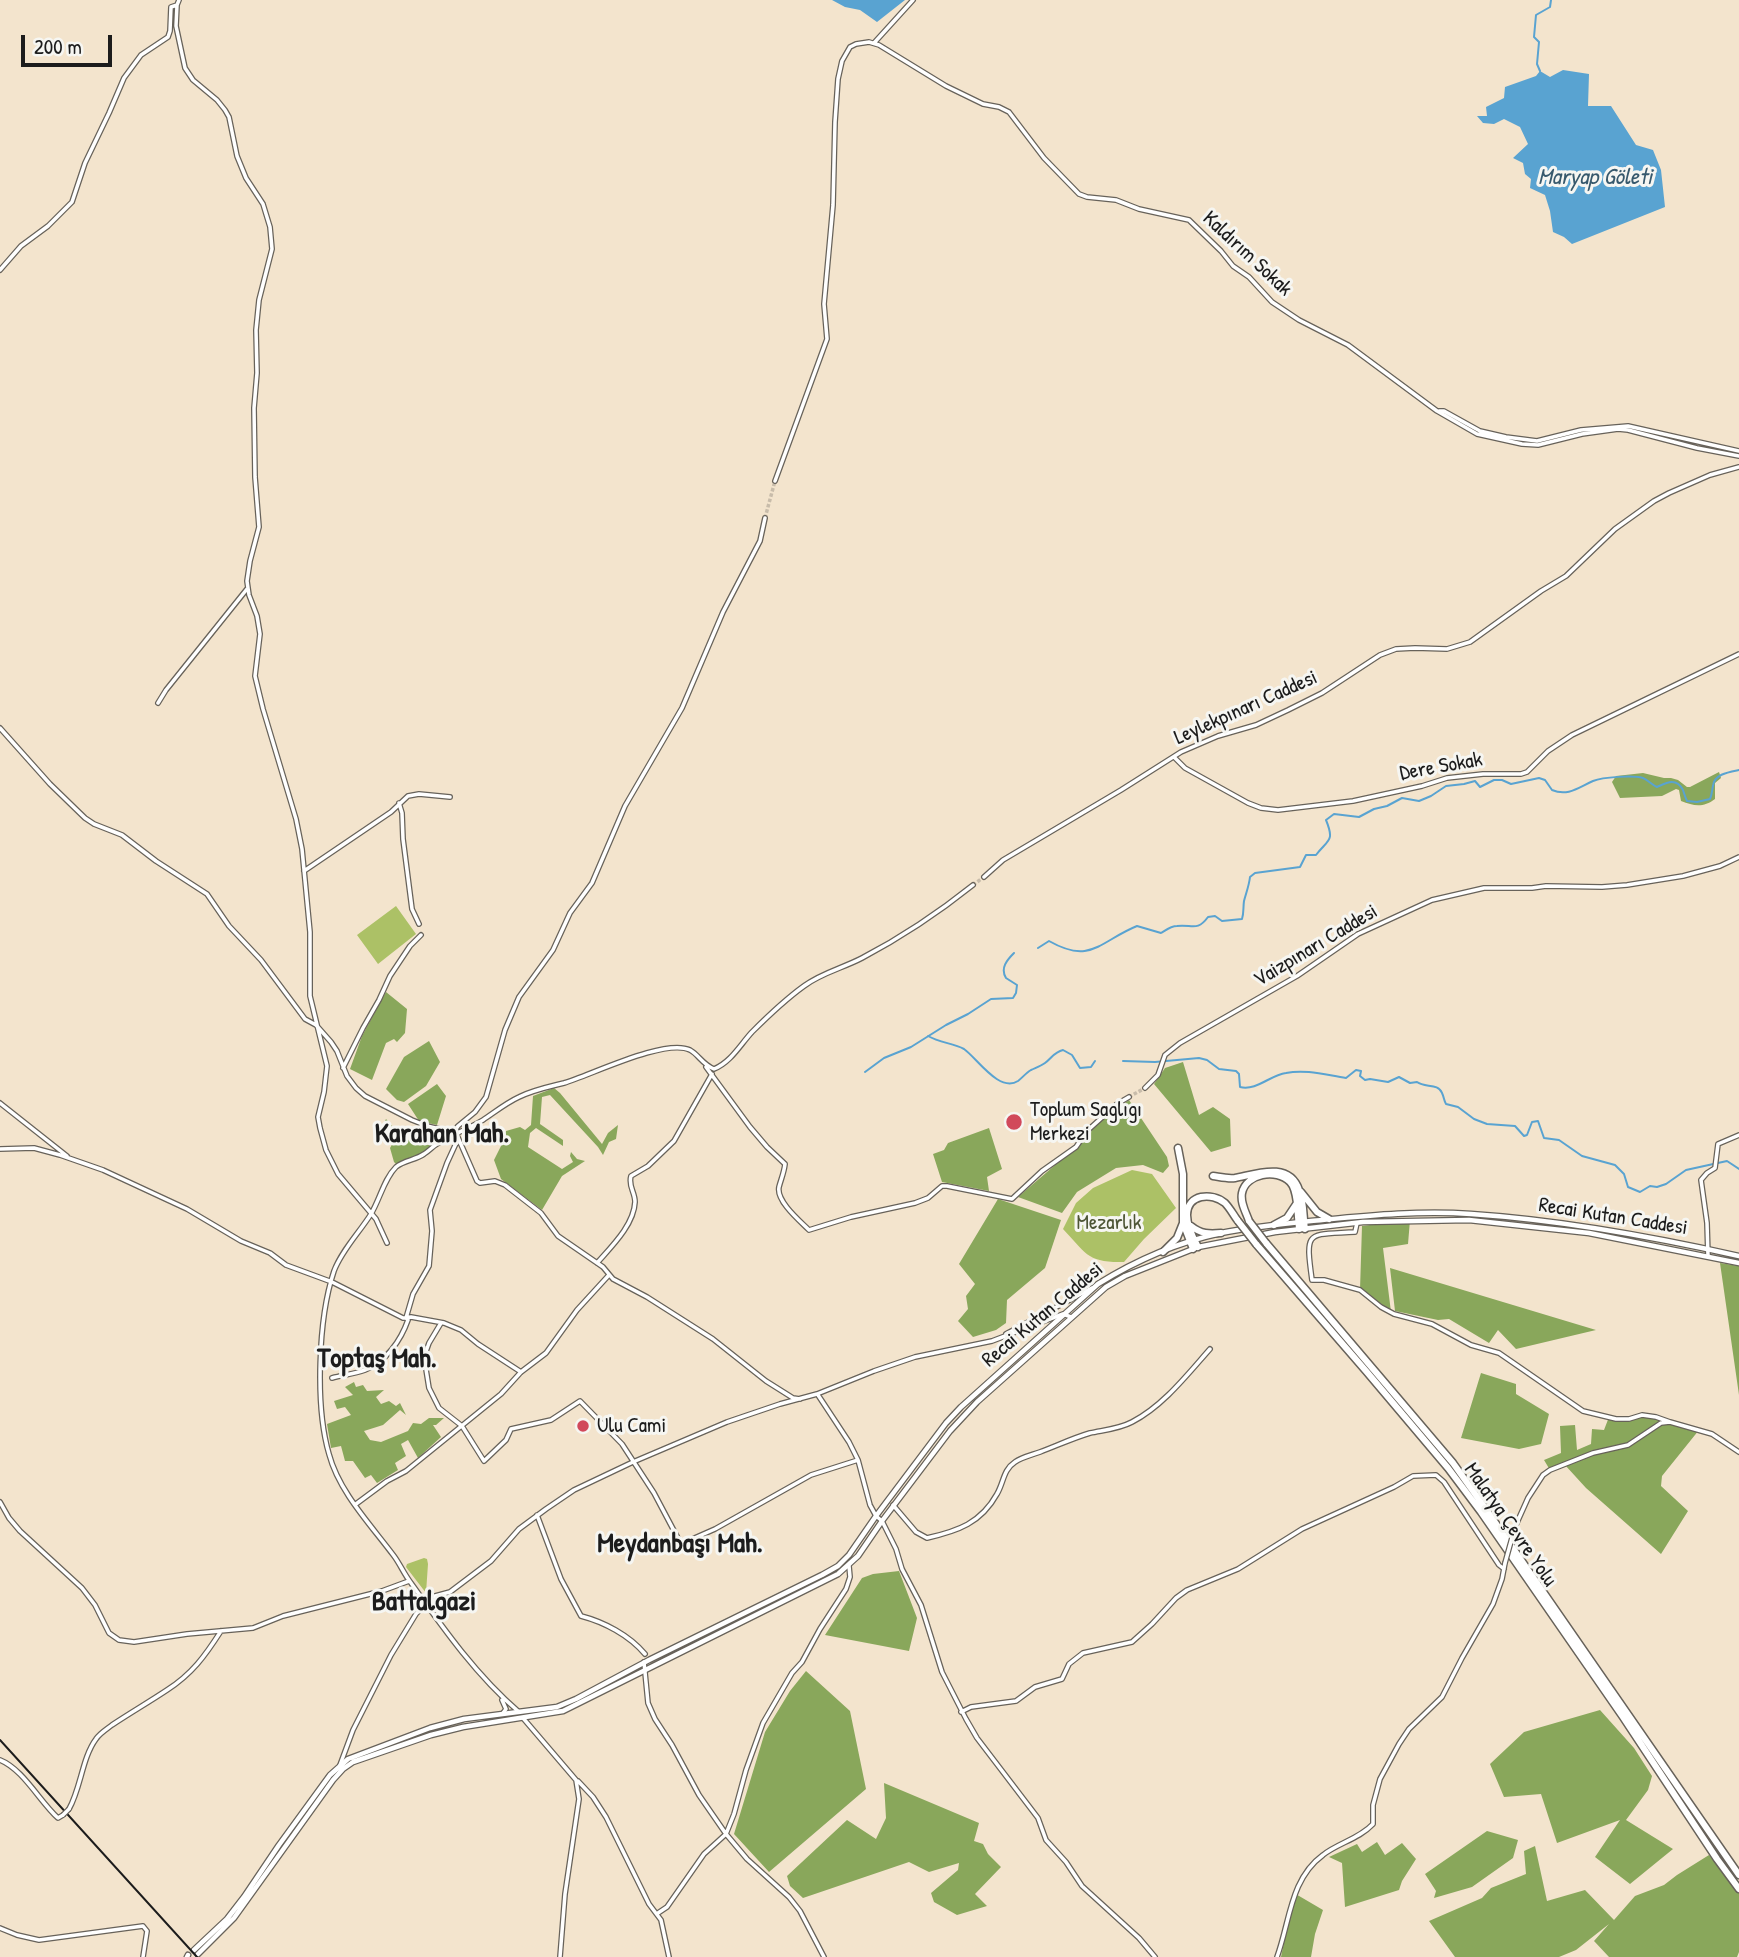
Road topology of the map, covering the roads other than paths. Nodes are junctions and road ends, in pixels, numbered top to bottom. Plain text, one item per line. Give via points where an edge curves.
1 (913, 0) edge
2 (178, 2) edge
3 (874, 43) junction
4 (0, 270) edge
5 (1437, 411) junction
6 (1739, 451) edge
7 (1739, 456) edge
8 (1739, 467) edge
9 (775, 481) tunnel mouth
10 (765, 518) tunnel mouth
11 (247, 589) junction
12 (1739, 654) edge
13 (158, 703) dead end
14 (0, 728) edge
15 (1174, 757) junction
16 (450, 797) dead end
17 (399, 803) junction
18 (1739, 857) edge
19 (303, 871) junction
20 (984, 877) tunnel mouth
21 (973, 885) tunnel mouth
22 (419, 924) dead end
23 (421, 935) dead end
24 (317, 1025) junction
25 (343, 1068) junction
26 (713, 1072) junction
27 (1145, 1088) tunnel mouth
28 (1129, 1097) tunnel mouth
29 (0, 1103) edge
30 (455, 1133) junction
31 (1739, 1135) edge
32 (458, 1139) junction
33 (1178, 1148) dead end
34 (0, 1149) edge
35 (72, 1159) junction
36 (1213, 1176) dead end
37 (1300, 1191) junction
38 (1297, 1203) junction
39 (372, 1213) junction
40 (1329, 1219) junction
41 (1186, 1223) junction
42 (1357, 1223) junction
43 (1275, 1225) junction
44 (1302, 1226) junction
45 (1221, 1233) junction
46 (387, 1243) dead end
47 (1194, 1245) junction
48 (1708, 1249) junction
49 (1163, 1252) junction
50 (1708, 1256) junction
51 (1739, 1256) edge
52 (596, 1263) junction
53 (1739, 1263) edge
54 (609, 1275) junction
55 (332, 1282) junction
56 (1098, 1284) junction
57 (1063, 1314) junction
58 (1071, 1317) junction
59 (406, 1318) junction
60 (441, 1323) junction
61 (992, 1341) junction
62 (1210, 1349) dead end
63 (521, 1372) junction
64 (332, 1378) dead end
65 (817, 1394) junction
66 (800, 1399) junction
67 (1670, 1422) junction
68 (462, 1426) junction
69 (1739, 1452) edge
70 (858, 1460) junction
71 (634, 1462) junction
72 (0, 1502) edge
73 (356, 1504) junction
74 (893, 1506) junction
75 (537, 1515) junction
76 (876, 1516) junction
77 (881, 1521) junction
78 (849, 1566) junction
79 (1504, 1569) junction
80 (409, 1581) junction
81 (424, 1599) junction
82 (221, 1631) junction
83 (646, 1658) junction
84 (645, 1669) junction
85 (502, 1698) junction
86 (518, 1711) junction
87 (961, 1712) junction
88 (503, 1713) junction
89 (523, 1718) junction
90 (0, 1760) edge
91 (341, 1767) junction
92 (576, 1780) junction
93 (726, 1834) junction
94 (1739, 1875) edge
95 (1739, 1889) edge
96 (658, 1913) junction
97 (0, 1928) edge
98 (196, 1952) dead end
99 (143, 1957) edge
100 (560, 1957) edge
101 (669, 1957) edge
102 (824, 1957) edge
103 (1156, 1957) edge
104 (1277, 1957) edge

1 - 3 street
2 - 4 street via 171,7 168,37 141,55 121,83 72,202
2 - 11 street via 177,33 185,68 229,117 237,156 272,234 256,330 255,470 260,521
3 - 5 street, Kaldırım Sokak via 946,86 1009,112 1070,187 1083,196 1189,220 1272,302 1348,345
3 - 9 street via 848,49 837,87 833,212 824,303 827,340
5 - 6 street, Kaldırım Sokak via 1486,434 1530,441 1628,426
5 - 7 street, Kaldırım Sokak via 1483,436 1522,444 1618,429
8 - 15 street, Leylekpınarı Caddesi via 1654,501 1563,578 1470,642 1447,649 1391,650 1299,705
10 - 30 street via 760,541 723,611 682,708 625,806 598,870 553,950 519,997 486,1097
11 - 13 street
11 - 19 street via 260,628 256,676 296,819
12 - 15 street, Dere Sokak via 1572,735 1521,774 1447,778 1353,801 1278,810 1248,803 1185,768
14 - 24 street via 85,818 122,835 207,894 305,1019
15 - 20 street, Leylekpınarı Caddesi via 1003,860
16 - 17 street via 419,794
17 - 19 street
17 - 22 street via 412,909
18 - 27 street, Vaizpınarı Caddesi via 1683,876 1627,885 1484,888 1432,900 1357,934 1287,982 1180,1042
19 - 24 street via 310,996
21 - 26 street via 907,934 809,982
23 - 25 street via 390,976
24 - 25 street via 337,1051
24 - 39 street via 327,1066 318,1117 326,1150 338,1174
25 - 30 street via 365,1096 427,1126
26 - 28 street via 750,1127 785,1164 779,1195 809,1230 915,1203 947,1185 1012,1199
26 - 30 street via 688,1049 653,1051 520,1096
26 - 52 street via 674,1141 631,1176 635,1200 631,1217 621,1236
29 - 35 street
30 - 32 street
30 - 39 street via 398,1166
31 - 48 street via 1718,1144 1716,1166 1701,1180
32 - 52 street via 480,1184 495,1181 505,1185 541,1213 558,1236
32 - 59 street via 430,1210 429,1266
33 - 41 highway
34 - 35 street via 34,1148
35 - 55 street via 187,1209 286,1265
36 - 37 highway via 1232,1179 1268,1170 1280,1172
37 - 40 highway via 1309,1205
37 - 44 highway
38 - 43 highway via 1287,1218
38 - 44 highway
38 - 94 highway, Malatya Çevre Yolu, bridge via 1294,1188 1284,1178 1262,1175 1242,1191 1249,1221 1453,1463
39 - 46 street
39 - 55 street via 341,1256
40 - 44 main road, Recai Kutan Caddesi
40 - 48 main road, Recai Kutan Caddesi via 1469,1213 1590,1226
41 - 45 highway via 1205,1234
41 - 47 highway
41 - 49 highway
41 - 95 highway, Malatya Çevre Yolu, bridge via 1192,1202 1200,1196 1225,1203 1448,1468
42 - 44 main road, Recai Kutan Caddesi
42 - 50 main road, Recai Kutan Caddesi via 1469,1220 1589,1233
42 - 67 street via 1355,1232 1313,1236 1308,1247 1312,1280 1360,1290 1394,1314 1432,1324 1471,1345 1499,1353 1583,1412 1616,1419 1642,1415
43 - 44 main road, Recai Kutan Caddesi
43 - 45 main road, Recai Kutan Caddesi
44 - 47 main road, Recai Kutan Caddesi
45 - 47 main road, Recai Kutan Caddesi
47 - 49 main road, Recai Kutan Caddesi
47 - 58 main road, Recai Kutan Caddesi via 1106,1287
48 - 50 street
48 - 51 main road, Recai Kutan Caddesi
49 - 56 main road, Recai Kutan Caddesi
50 - 53 main road, Recai Kutan Caddesi
52 - 54 street
54 - 63 street via 546,1353
54 - 66 street
55 - 59 street
55 - 73 street via 322,1337 322,1411 329,1454
56 - 57 main road, Recai Kutan Caddesi
56 - 61 street
57 - 58 street
57 - 61 street
57 - 76 main road, Recai Kutan Caddesi via 946,1423
58 - 74 main road, Recai Kutan Caddesi via 960,1419
59 - 60 street
59 - 64 street via 402,1335 382,1360
60 - 63 street via 461,1330
60 - 68 street via 424,1357 429,1388 439,1409
61 - 65 street via 915,1357
62 - 74 street via 1173,1390 1132,1422 1016,1460 1005,1470 984,1512 967,1526 928,1538 916,1532
63 - 68 street
65 - 66 street
65 - 70 street
66 - 71 street via 726,1422
67 - 69 street via 1712,1434
67 - 79 street, bridge via 1653,1427 1628,1445 1593,1453 1543,1475 1515,1527
68 - 71 street via 484,1461 511,1429 551,1420 580,1401
68 - 73 street
70 - 71 street via 811,1475 715,1530 681,1544
70 - 76 street
71 - 75 street via 574,1490
72 - 82 street via 20,1531 82,1588 109,1633 119,1640
73 - 80 street
74 - 77 main road, Recai Kutan Caddesi
75 - 81 street via 491,1561 450,1592
75 - 83 street via 561,1579 581,1616 636,1644
76 - 77 street
76 - 83 main road, Recai Kutan Caddesi via 838,1566
77 - 78 main road, Recai Kutan Caddesi
77 - 87 street via 920,1605 937,1660
78 - 84 main road, Recai Kutan Caddesi
78 - 93 street via 842,1596 763,1723
79 - 87 street via 1444,1482 1436,1475 1413,1476 1302,1530 1238,1569 1187,1590 1132,1642 1083,1653 1069,1664 1062,1679 1035,1687 1016,1701
79 - 104 street via 1489,1614 1442,1697 1409,1729 1380,1779 1373,1824 1319,1858 1298,1884
80 - 81 street
80 - 82 street via 253,1628
81 - 85 street
81 - 91 street via 353,1730
82 - 90 street, bridge via 191,1671 97,1736 75,1799 58,1818
83 - 84 street
83 - 86 main road, Recai Kutan Caddesi via 576,1699 556,1707
84 - 89 main road, Recai Kutan Caddesi via 563,1711
84 - 93 street via 648,1703 655,1719
85 - 86 street
85 - 88 street
86 - 88 main road, Recai Kutan Caddesi
86 - 89 street
87 - 103 street via 1082,1886
88 - 91 main road, Recai Kutan Caddesi via 430,1728 365,1752
89 - 91 main road, Recai Kutan Caddesi via 430,1735
89 - 92 street
91 - 98 main road via 234,1917
92 - 96 street via 606,1816 649,1904
92 - 100 street via 579,1799
93 - 96 street via 704,1854
93 - 102 street via 800,1910
96 - 101 street
97 - 99 street via 39,1940 143,1926 147,1931

